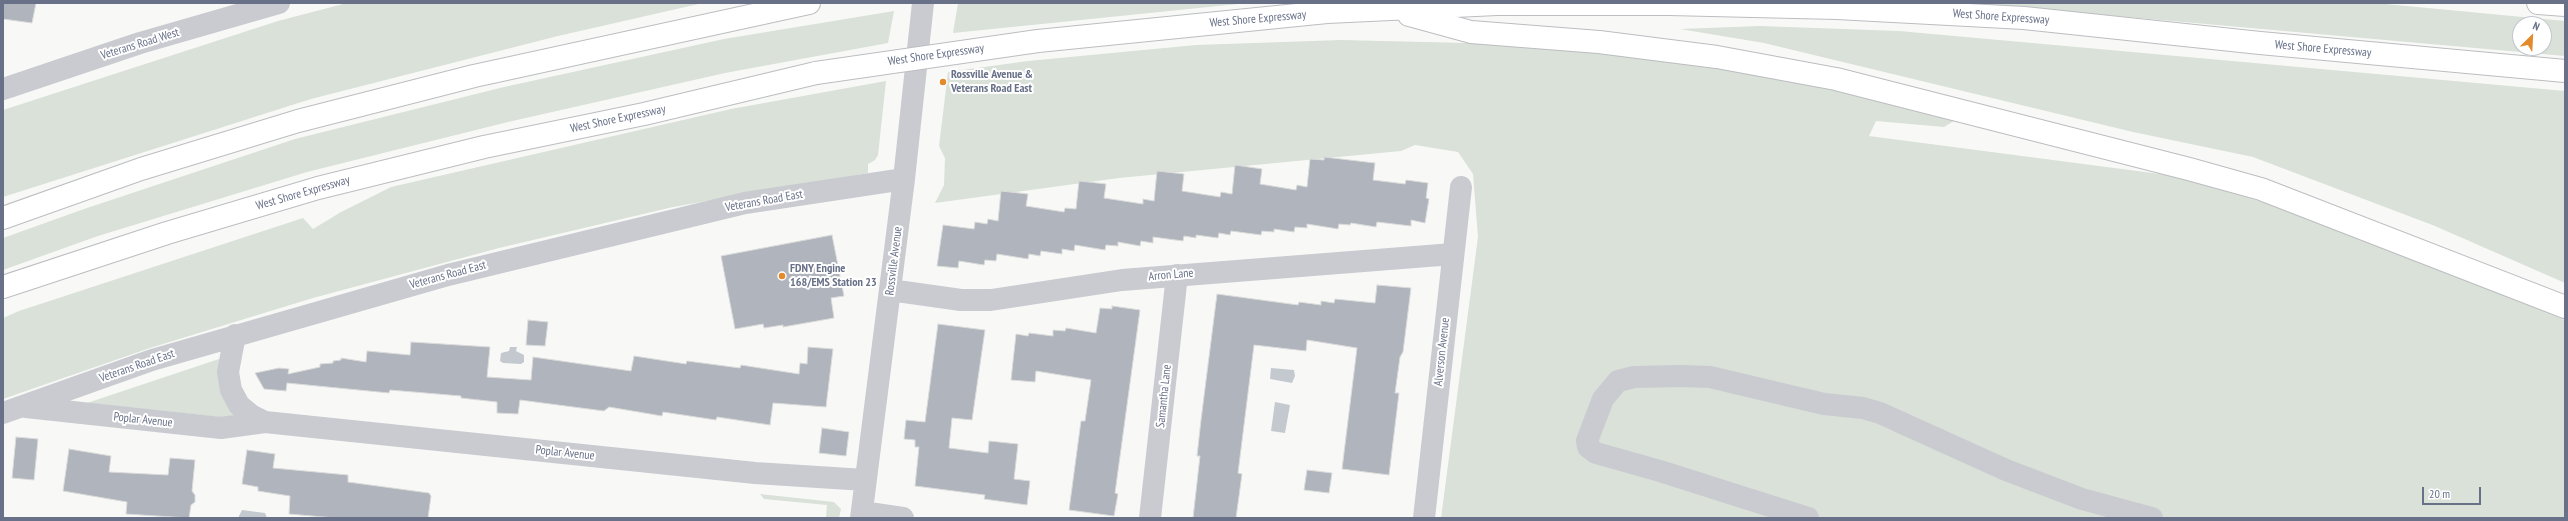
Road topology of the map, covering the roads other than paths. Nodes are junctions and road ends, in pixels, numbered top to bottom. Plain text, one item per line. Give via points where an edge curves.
1 (279, 3) edge
2 (809, 3) edge
3 (923, 3) edge
4 (2538, 3) edge
5 (2565, 5) edge
6 (1390, 10) junction
7 (2565, 72) edge
8 (5, 83) edge
9 (904, 179) junction
10 (1461, 187) dead end
11 (318, 188) junction
12 (3, 218) edge
13 (1453, 254) junction
14 (1177, 274) junction
15 (3, 287) edge
16 (890, 290) junction
17 (3, 300) edge
18 (2565, 308) edge
19 (235, 335) junction
20 (11, 410) edge
21 (265, 422) junction
22 (865, 480) junction
23 (861, 515) edge
24 (903, 518) edge
25 (1150, 518) edge
26 (1424, 518) edge
27 (1808, 518) edge
28 (2152, 518) edge

1 - 8 street, Veterans Road West
2 - 12 highway via 481,74 298,121 141,169
3 - 9 street, Rossville Avenue
4 - 5 highway
6 - 7 highway, West Shore Expressway via 1497,4 1669,4 1837,8 2024,18
6 - 11 highway, West Shore Expressway, bridge via 1327,12 1038,41 816,73 644,114 484,147
6 - 18 highway via 1471,32 1599,42 1717,57 1836,79 2261,189
9 - 16 street, Rossville Avenue
9 - 19 street, Veterans Road East via 745,203 448,274
10 - 13 street, Alverson Avenue
11 - 15 highway, West Shore Expressway via 167,233
11 - 17 highway via 165,240
13 - 14 street, Arron Lane
13 - 26 street, Alverson Avenue
14 - 16 street, Arron Lane via 991,300 961,300
14 - 25 street, Samantha Lane
16 - 22 street, Rossville Avenue
19 - 20 street, Veterans Road East via 152,360
19 - 21 street, Poplar Avenue via 228,372 231,390 239,405
20 - 21 street, Poplar Avenue via 221,428
21 - 22 street, Poplar Avenue via 755,473
22 - 23 street, Rossville Avenue
23 - 24 street
27 - 28 street via 1596,453 1588,447 1588,441 1603,399 1618,381 1634,377 1710,377 1817,402 1863,408 1880,413 2006,470 2082,499

